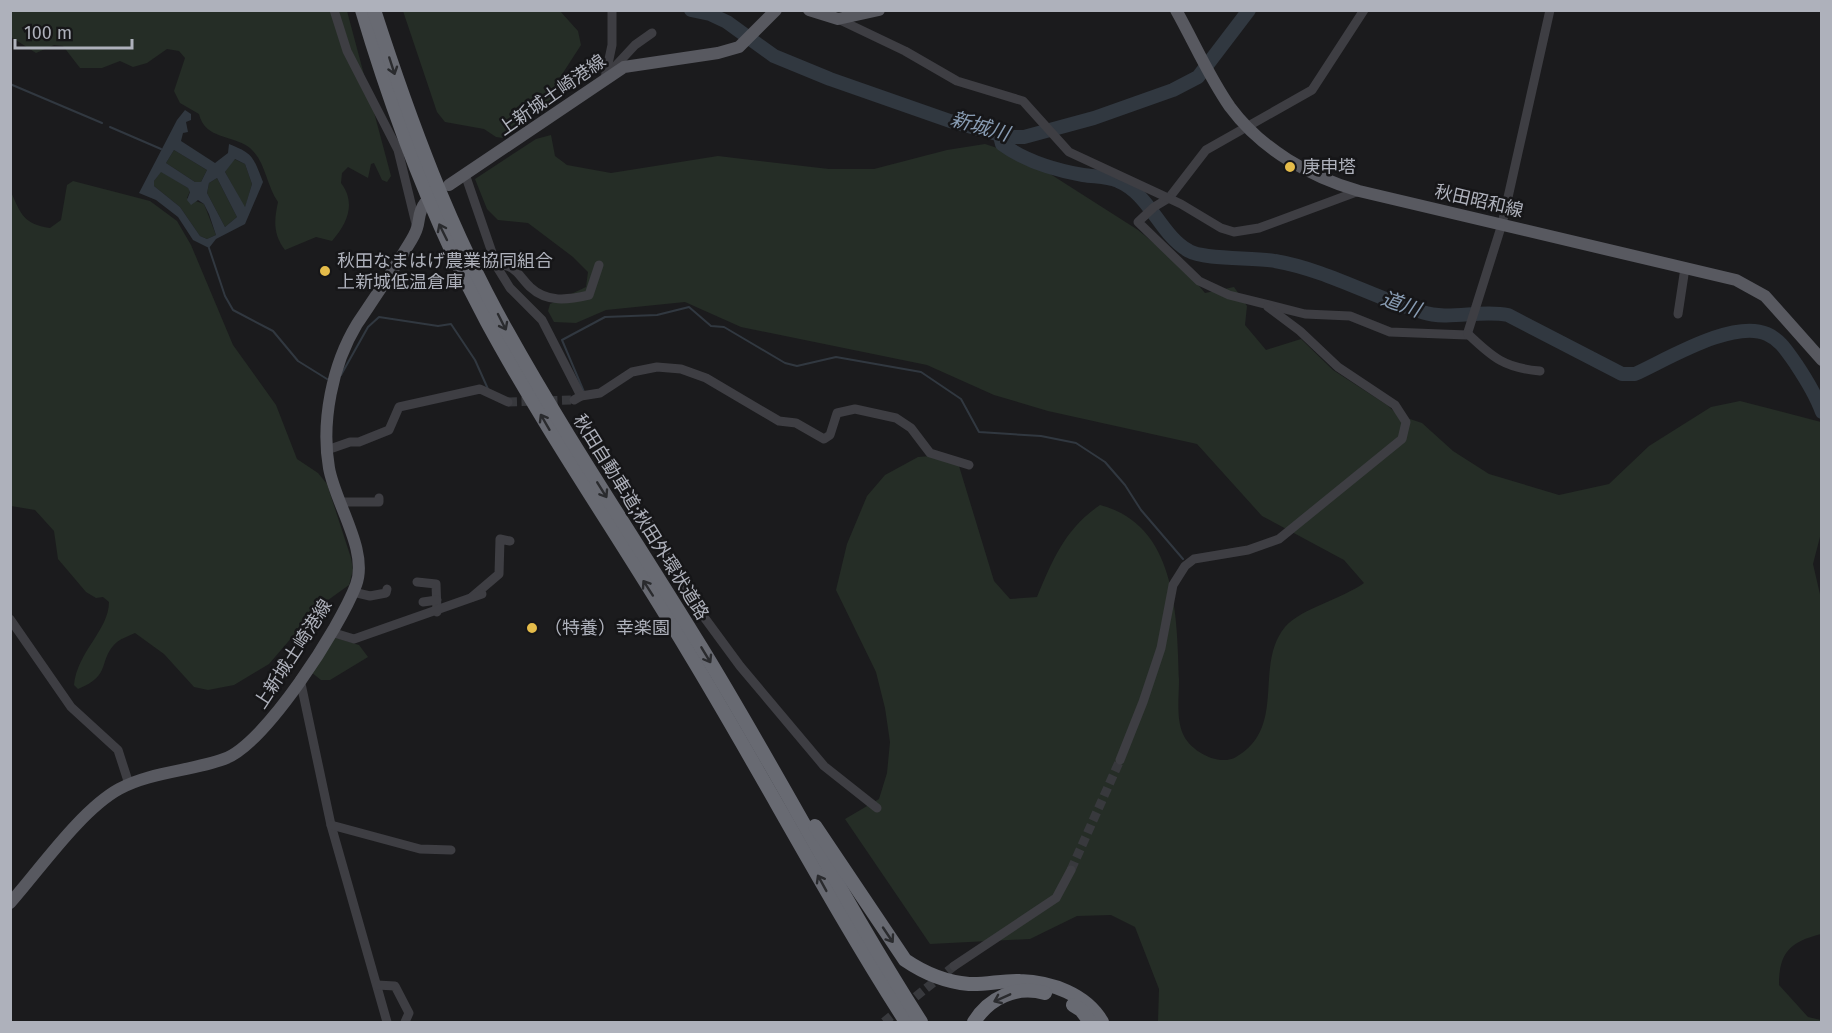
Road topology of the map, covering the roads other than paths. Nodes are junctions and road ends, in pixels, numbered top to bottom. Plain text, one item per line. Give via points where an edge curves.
1 (334, 10) edge
2 (362, 10) edge
3 (374, 10) edge
4 (612, 10) edge
5 (776, 10) edge
6 (809, 10) edge
7 (879, 10) edge
8 (1176, 10) edge
9 (1364, 10) edge
10 (1550, 10) edge
11 (838, 20) junction
12 (651, 33) dead end
13 (605, 78) junction
14 (1249, 126) junction
15 (466, 177) junction
16 (449, 185) dead end
17 (1359, 191) junction
18 (1169, 198) junction
19 (425, 203) dead end
20 (1502, 224) junction
21 (417, 228) junction
22 (496, 264) junction
23 (600, 265) dead end
24 (1685, 268) junction
25 (1263, 304) junction
26 (1678, 314) dead end
27 (1468, 334) junction
28 (1821, 360) edge
29 (1540, 371) dead end
30 (508, 402) tunnel mouth
31 (327, 450) junction
32 (969, 465) dead end
33 (379, 498) dead end
34 (339, 502) junction
35 (650, 524) dead end
36 (510, 542) dead end
37 (417, 582) dead end
38 (387, 589) dead end
39 (353, 592) junction
40 (482, 594) dead end
41 (471, 599) junction
42 (437, 600) junction
43 (423, 602) dead end
44 (437, 612) junction
45 (10, 619) edge
46 (331, 632) junction
47 (300, 679) junction
48 (740, 712) junction
49 (1120, 760) tunnel mouth
50 (129, 784) junction
51 (877, 808) dead end
52 (331, 825) junction
53 (451, 850) dead end
54 (1071, 870) tunnel mouth
55 (10, 903) edge
56 (836, 908) junction
57 (954, 966) tunnel mouth
58 (377, 985) junction
59 (387, 1023) edge
60 (405, 1023) edge
61 (896, 1023) edge
62 (906, 1023) edge
63 (921, 1023) edge
64 (974, 1023) edge
65 (1090, 1023) edge
66 (1102, 1023) edge

1 - 21 street via 347,51 398,150
56 -> 2 highway, 秋田自動車道;秋田外環状道路 via 688,650 487,321 436,217 399,126
3 -> 48 highway, 秋田自動車道;秋田外環状道路 via 446,207 506,329
4 - 13 street via 612,45
5 - 13 main road, 上新城土崎港線 via 739,47 624,67
6 - 11 main road
7 - 11 main road
8 - 14 main road, 秋田昭和線 via 1211,75
9 - 14 street via 1312,90
10 - 20 street
11 - 18 street via 957,81 1023,101 1069,152
12 - 13 street
13 - 15 main road, 上新城土崎港線
14 - 17 main road, 秋田昭和線 via 1288,160 1332,183
14 - 18 street via 1206,150
15 - 16 main road, 上新城土崎港線
15 - 22 street
17 - 18 street via 1258,228 1234,232
17 - 20 main road, 秋田昭和線
18 - 25 street via 1138,222 1199,281 1229,295
19 - 21 main road, 上新城土崎港線
20 - 24 main road, 秋田昭和線
20 - 27 street
21 - 31 main road, 上新城土崎港線 via 356,326 340,362 330,401
22 - 23 street via 506,264 548,298 569,300 589,295
22 - 32 street via 510,288 542,320 578,398 600,393 632,372 657,367 681,369 706,378 779,421 796,423 824,439 830,435 837,413 855,409 896,418 911,428 930,453
24 - 26 street
24 - 28 main road, 秋田昭和線 via 1736,280 1757,290
25 - 27 street via 1305,314 1350,316 1390,332
25 - 49 street via 1300,331 1338,368 1395,405 1406,422 1402,439 1279,539 1248,550 1194,559 1185,566 1173,585 1152,676
27 - 29 street via 1514,369
30 - 31 street via 480,389 408,404 399,407 389,430
31 - 34 main road, 上新城土崎港線
33 - 34 street via 379,502
34 - 39 main road, 上新城土崎港線 via 359,561
35 - 51 street via 690,598 740,666 824,766
36 - 41 street via 500,539 499,574
37 - 42 street via 436,584
38 - 39 street via 386,593 370,596
39 - 46 main road, 上新城土崎港線
40 - 41 street
41 - 44 street
42 - 43 street
42 - 44 street
44 - 46 street via 354,639
45 - 50 street via 71,707 118,750
46 - 47 main road, 上新城土崎港線
47 - 50 main road, 上新城土崎港線 via 260,735 226,758
47 - 52 street
48 - 63 highway, 秋田自動車道;秋田外環状道路
48 -> 66 highway via 904,960 925,974 968,984 1042,983 1071,993 1097,1013
50 - 55 main road, 上新城土崎港線 via 96,806
52 - 53 street via 420,849
52 - 58 street
54 - 57 street via 1056,898
56 - 61 highway
56 - 62 highway, 秋田自動車道;秋田外環状道路
58 - 59 street
58 - 60 street via 395,986 409,1012
65 -> 64 highway via 1081,1010 1060,997 1036,991 1000,996 983,1009

